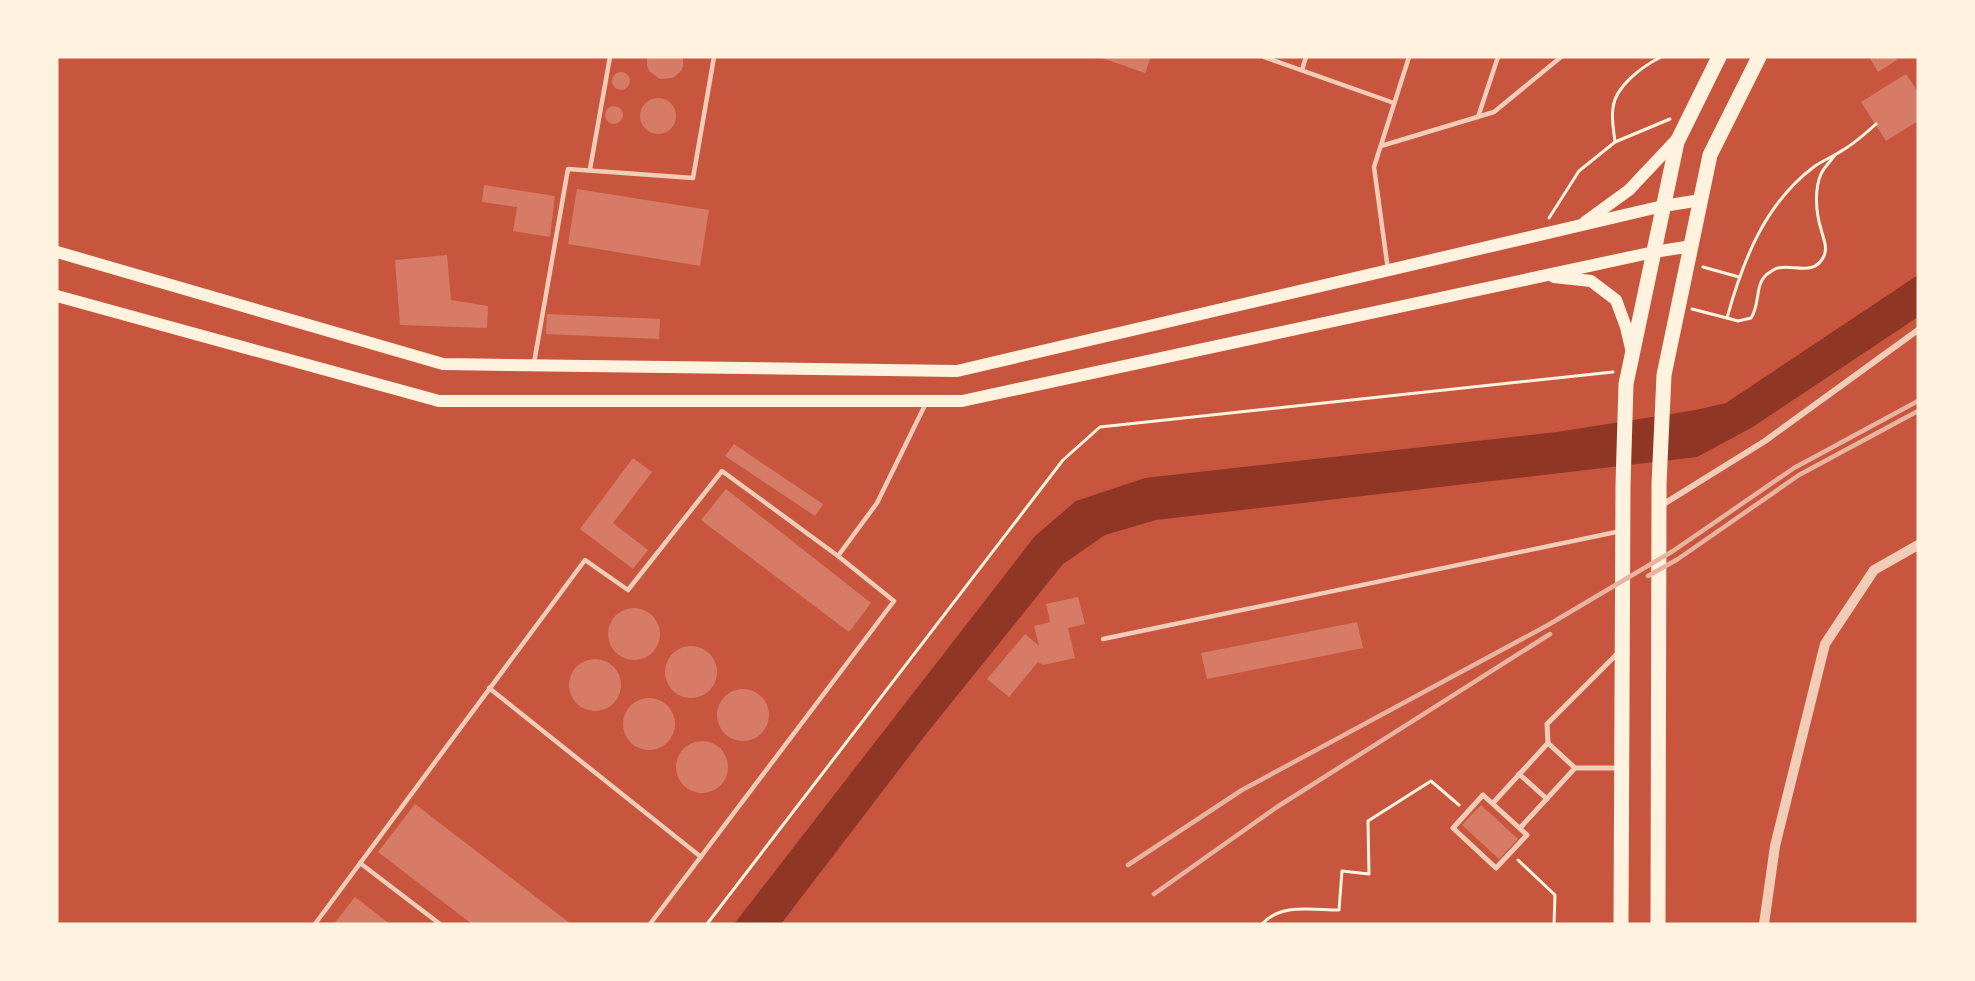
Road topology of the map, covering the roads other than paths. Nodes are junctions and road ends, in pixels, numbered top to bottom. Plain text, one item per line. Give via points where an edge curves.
1 (610, 57) edge
2 (714, 57) edge
3 (1264, 57) edge
4 (1306, 57) edge
5 (1409, 57) edge
6 (1498, 57) edge
7 (1561, 57) edge
8 (1719, 57) edge
9 (1759, 57) edge
10 (1302, 70) junction
11 (1394, 103) junction
12 (1478, 117) junction
13 (1681, 135) junction
14 (1380, 146) junction
15 (590, 169) junction
16 (1701, 200) junction
17 (1663, 206) junction
18 (1579, 226) junction
19 (1692, 246) junction
20 (57, 252) edge
21 (1654, 252) junction
22 (1388, 270) junction
23 (1541, 276) junction
24 (57, 296) edge
25 (1918, 330) edge
26 (534, 365) junction
27 (1629, 370) junction
28 (927, 401) junction
29 (1659, 507) junction
30 (1624, 530) junction
31 (1918, 545) edge
32 (838, 556) junction
33 (1103, 639) dead end
34 (1623, 647) junction
35 (489, 688) junction
36 (1548, 743) junction
37 (1575, 768) junction
38 (1622, 768) junction
39 (1519, 774) junction
40 (1547, 798) junction
41 (1493, 803) junction
42 (1520, 828) junction
43 (701, 857) junction
44 (360, 863) junction
45 (315, 924) edge
46 (440, 924) edge
47 (650, 924) edge
48 (1621, 924) edge
49 (1658, 924) edge
50 (1764, 924) edge

1 - 15 lane
2 - 15 lane via 693,178
3 - 10 lane
4 - 10 lane
5 - 11 lane
6 - 12 lane
7 - 12 lane via 1494,112
8 - 13 highway
9 - 16 highway via 1710,156
10 - 11 lane
11 - 14 lane
12 - 14 lane
13 - 17 highway
13 - 18 main road via 1629,190
14 - 22 lane via 1374,167
15 - 26 lane via 568,169
16 - 17 main road
16 - 19 highway
17 - 18 main road
17 - 21 highway
18 - 22 main road
19 - 21 main road
19 - 29 highway via 1664,375
20 - 26 main road via 443,364
21 - 23 main road
21 - 27 highway
22 - 26 main road via 957,371
23 - 27 main road via 1591,281 1616,300 1626,327
23 - 28 main road via 962,401
24 - 28 main road via 439,401
25 - 29 street via 1765,441
27 - 30 highway
28 - 32 lane via 877,503
29 - 49 highway
30 - 33 lane
30 - 34 highway
31 - 50 street via 1874,570 1825,644 1775,846
32 - 35 lane via 722,471 628,590 585,560
32 - 43 lane via 894,601
34 - 36 street via 1547,724
34 - 38 highway
35 - 43 lane
35 - 44 lane
36 - 37 street
36 - 39 street
37 - 38 street
37 - 40 street
38 - 48 highway
39 - 40 street
39 - 41 street
40 - 42 street
41 - 42 street
41 - 42 street via 1483,795 1453,828 1496,868 1527,835
43 - 47 lane
44 - 45 lane
44 - 46 lane

